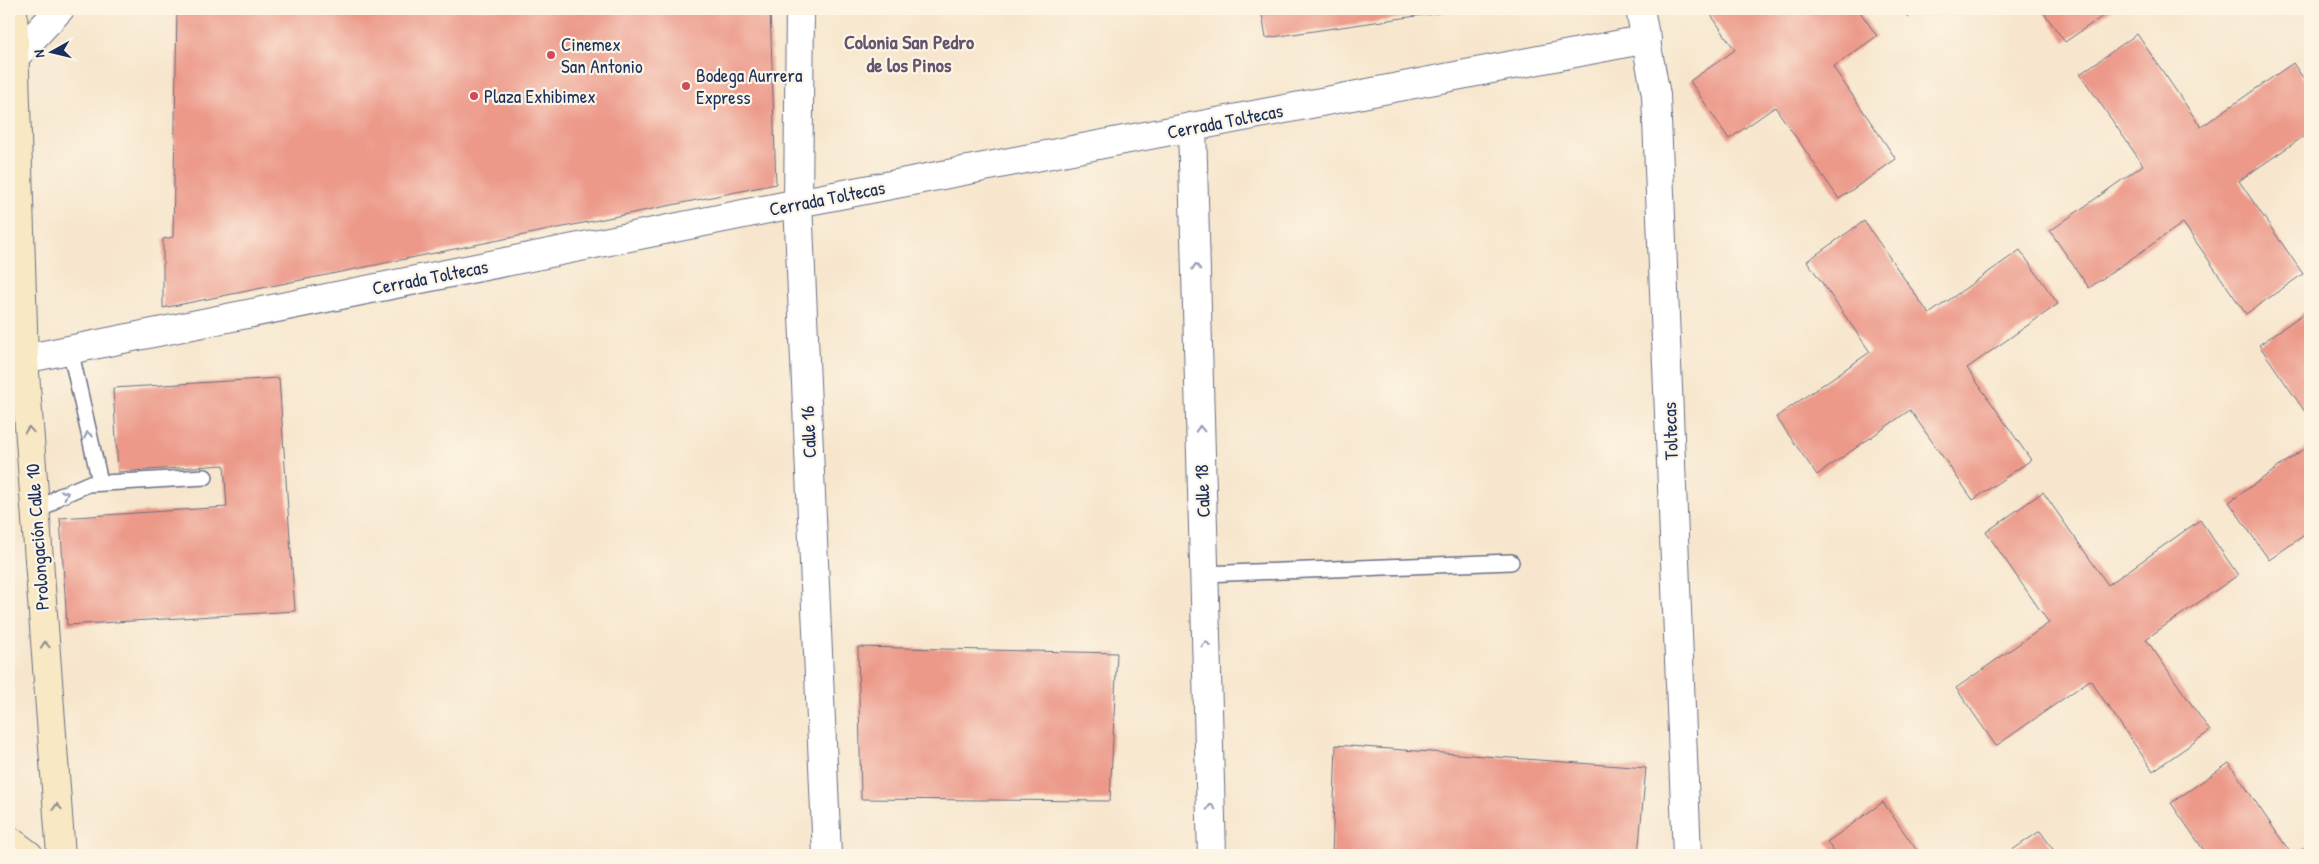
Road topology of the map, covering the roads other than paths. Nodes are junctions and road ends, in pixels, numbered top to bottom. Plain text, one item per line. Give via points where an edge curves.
1 (13, 9) edge
2 (60, 9) edge
3 (800, 9) edge
4 (1640, 9) edge
5 (1647, 39) junction
6 (14, 58) junction
7 (1192, 127) junction
8 (798, 203) junction
9 (70, 349) junction
10 (16, 360) edge
11 (205, 477) dead end
12 (100, 482) junction
13 (36, 515) junction
14 (1511, 562) dead end
15 (1204, 574) junction
16 (9, 840) edge
17 (29, 855) edge
18 (60, 855) edge
19 (827, 855) edge
20 (1212, 855) edge
21 (1687, 855) edge

1 - 6 street, Prolongación Calle 10
2 - 6 street
3 - 8 street, Calle 16
4 - 5 street, Toltecas
5 - 7 street, Cerrada Toltecas
5 - 21 street, Toltecas via 1656,95
6 - 10 street, Prolongación Calle 10
7 - 8 street, Cerrada Toltecas
15 -> 7 street, Calle 18
8 - 9 street, Cerrada Toltecas
8 - 19 street, Calle 16
9 - 10 street, Cerrada Toltecas
12 -> 9 lane
13 -> 10 street, Prolongación Calle 10
11 - 12 lane
13 -> 12 lane via 58,497
18 -> 13 street, Prolongación Calle 10
14 - 15 lane
20 -> 15 street, Calle 18
16 - 17 street

